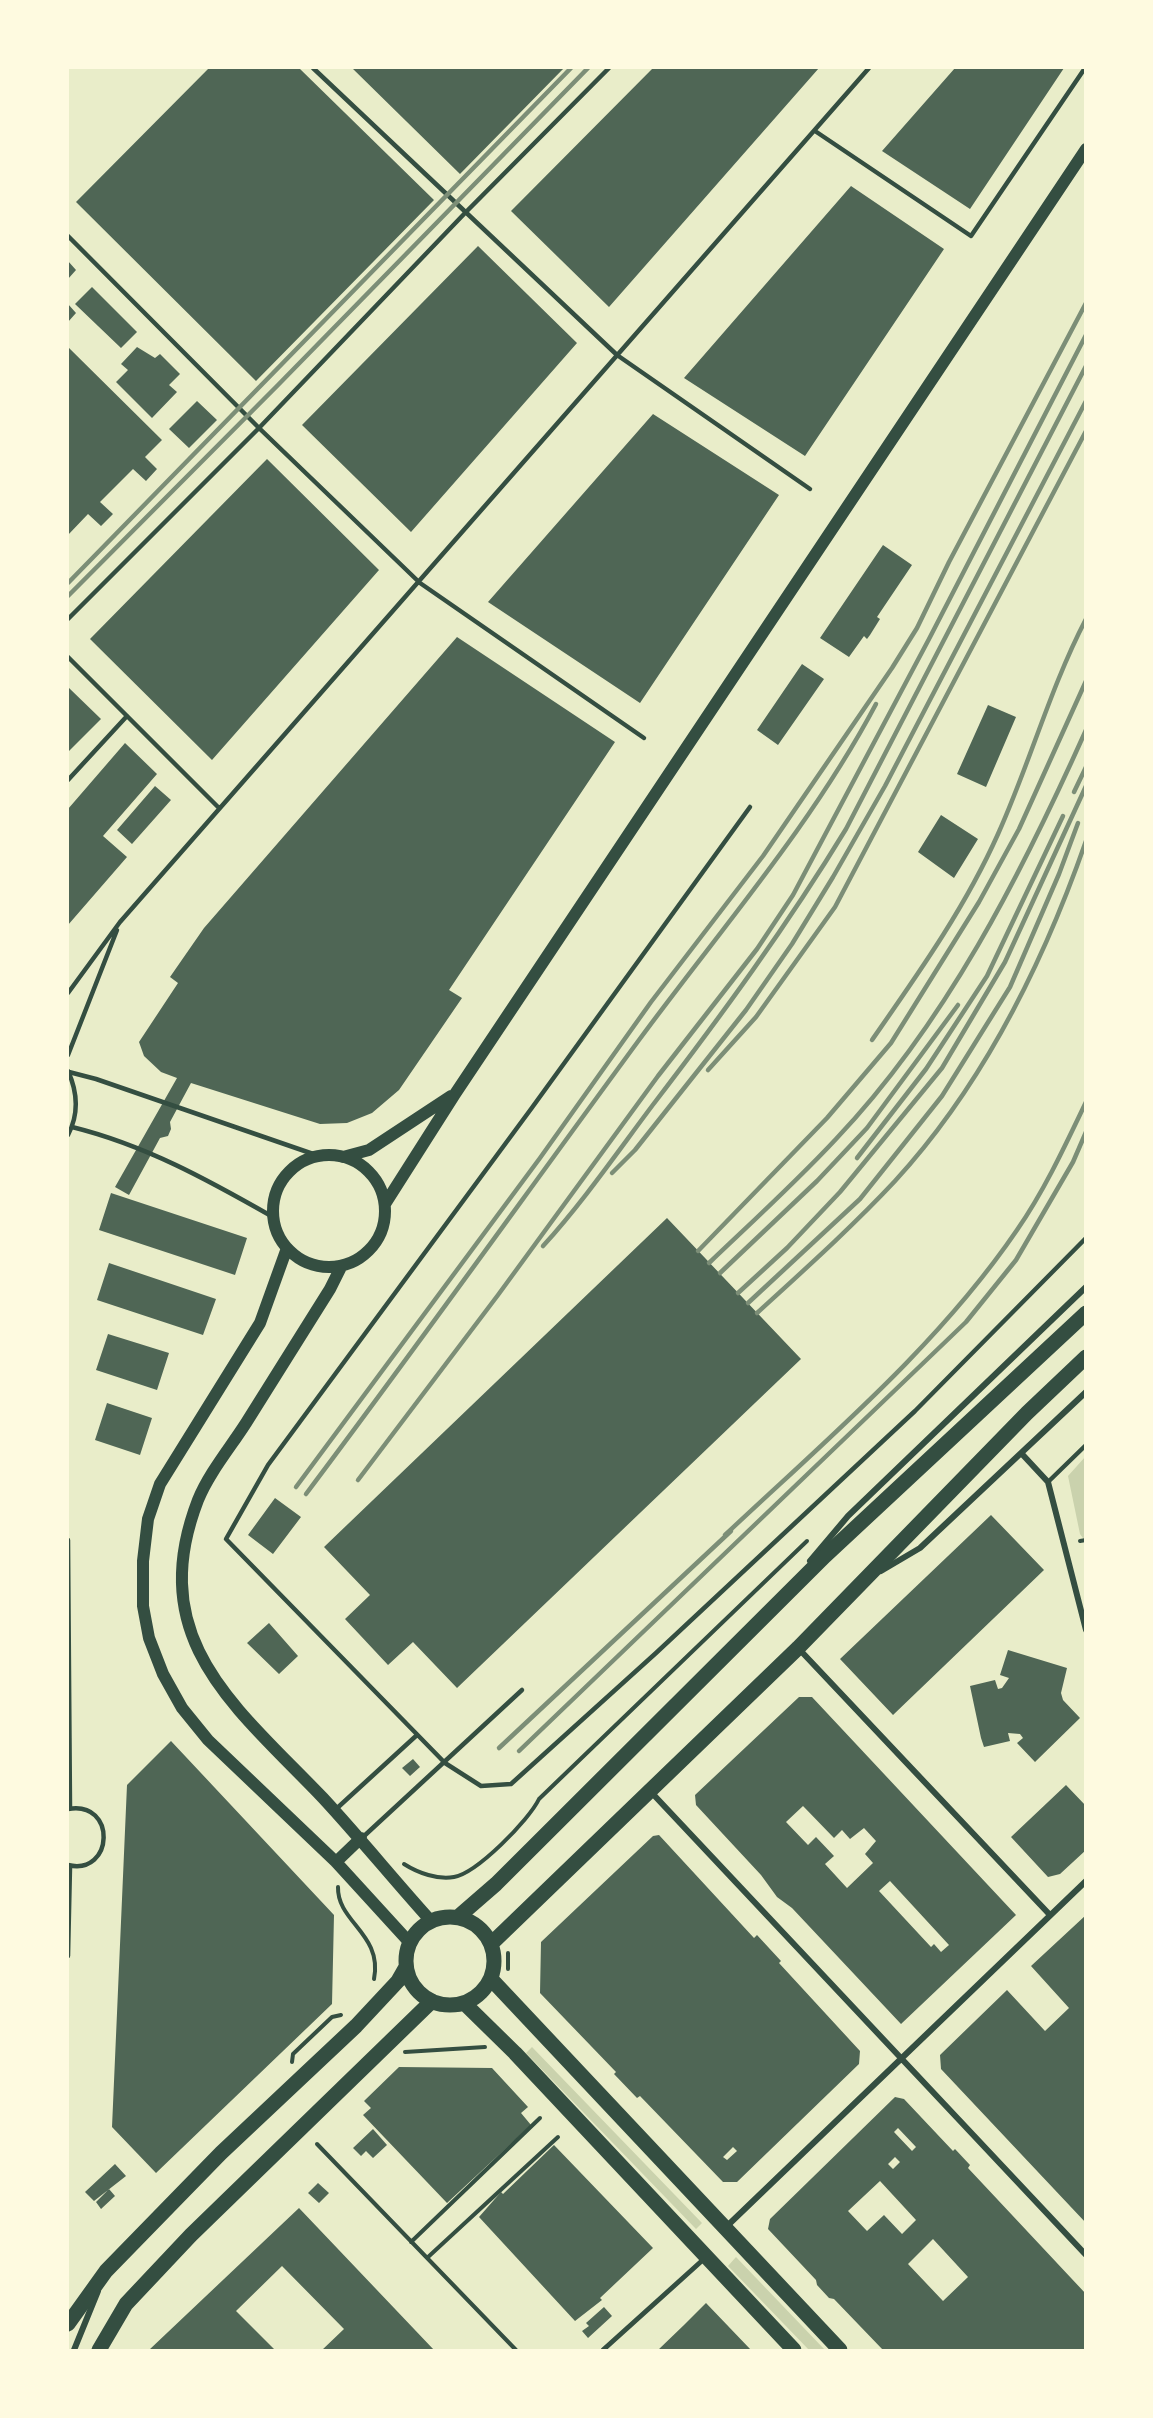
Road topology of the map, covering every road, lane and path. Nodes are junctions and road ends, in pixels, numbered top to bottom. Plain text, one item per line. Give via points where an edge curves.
1 (313, 68) edge
2 (609, 68) edge
3 (869, 68) edge
4 (1085, 68) edge
5 (815, 131) junction
6 (1086, 149) edge
7 (465, 213) junction
8 (68, 236) edge
9 (617, 355) junction
10 (259, 428) junction
11 (810, 489) dead end
12 (420, 583) junction
13 (68, 619) edge
14 (68, 657) edge
15 (127, 717) junction
16 (644, 738) dead end
17 (68, 780) edge
18 (750, 807) dead end
19 (219, 808) junction
20 (120, 922) junction
21 (68, 993) edge
22 (68, 1055) edge
23 (68, 1071) edge
24 (455, 1094) junction
25 (72, 1127) junction
26 (68, 1135) edge
27 (319, 1156) junction
28 (343, 1157) junction
29 (385, 1204) junction
30 (273, 1216) junction
31 (1086, 1238) edge
32 (287, 1248) junction
33 (341, 1267) junction
34 (1086, 1287) edge
35 (1086, 1313) edge
36 (1086, 1358) edge
37 (1086, 1392) edge
38 (1086, 1446) edge
39 (1022, 1454) junction
40 (1048, 1482) junction
41 (815, 1534) dead end
42 (68, 1540) edge
43 (1086, 1540) edge
44 (1080, 1541) dead end
45 (870, 1577) junction
46 (758, 1623) junction
47 (1086, 1630) edge
48 (798, 1648) junction
49 (522, 1690) dead end
50 (417, 1735) junction
51 (445, 1763) junction
52 (651, 1792) junction
53 (69, 1809) edge
54 (335, 1811) junction
55 (361, 1838) junction
56 (395, 1858) dead end
57 (338, 1864) junction
58 (69, 1866) edge
59 (1086, 1881) edge
60 (1050, 1914) junction
61 (458, 1917) junction
62 (430, 1921) junction
63 (410, 1943) junction
64 (491, 1944) junction
65 (509, 1947) dead end
66 (68, 1956) edge
67 (406, 1967) junction
68 (490, 1980) junction
69 (508, 1980) dead end
70 (372, 1985) dead end
71 (432, 2001) junction
72 (464, 2003) junction
73 (347, 2015) dead end
74 (490, 2047) dead end
75 (398, 2056) dead end
76 (902, 2058) junction
77 (284, 2071) dead end
78 (540, 2118) dead end
79 (317, 2137) dead end
80 (558, 2137) dead end
81 (317, 2144) dead end
82 (309, 2145) dead end
83 (724, 2228) junction
84 (411, 2242) junction
85 (1086, 2255) edge
86 (706, 2257) junction
87 (427, 2258) junction
88 (106, 2271) junction
89 (68, 2324) edge
90 (74, 2350) edge
91 (99, 2350) edge
92 (516, 2350) edge
93 (603, 2350) edge
94 (794, 2350) edge
95 (840, 2350) edge

1 - 7 lane
2 - 7 lane
3 - 5 lane
4 - 5 lane via 971,236
5 - 9 lane
6 - 24 main road
7 - 9 lane
7 - 10 lane
8 - 10 lane
9 - 11 lane
9 - 12 lane
10 - 12 lane
10 - 13 lane
12 - 16 lane
12 - 19 lane
14 - 15 lane
15 - 17 lane
15 - 19 lane
18 - 50 lane via 268,1465 226,1539
19 - 20 lane
20 - 21 lane
20 - 22 lane
23 - 25 lane via 76,1090
23 - 27 lane
24 - 28 main road via 369,1150
24 - 29 main road
25 - 26 lane
25 - 30 lane via 183,1166
27 - 28 main road
27 - 30 main road via 290,1171 280,1184
28 - 29 main road via 371,1174
29 - 33 main road via 385,1221 375,1244 357,1260
30 - 32 main road
31 - 51 lane via 915,1411 511,1784 480,1786
32 - 33 main road via 312,1265
32 - 57 main road via 260,1323 160,1484 148,1519 143,1605 149,1638 182,1708 208,1740
33 - 54 main road via 199,1498 182,1557 188,1624 200,1657 242,1714
34 - 46 street via 848,1516
35 - 46 main road
36 - 45 main road via 1027,1413
37 - 39 street
38 - 40 lane
39 - 40 street
39 - 45 street via 920,1548
40 - 47 street
41 - 56 path via 539,1799 532,1814 469,1872 454,1877 424,1874
42 - 53 lane
43 - 44 path
45 - 48 main road
46 - 61 main road via 496,1884
48 - 52 main road
48 - 60 street
49 - 51 lane
50 - 51 lane
50 - 54 lane
51 - 55 lane
52 - 64 main road
52 - 76 street
53 - 58 lane via 84,1809 92,1814 100,1822 104,1837 98,1856 90,1863
54 - 55 main road
55 - 57 main road
55 - 62 main road
57 - 63 main road
57 - 70 path via 338,1900 370,1944 375,1964
58 - 66 lane
59 - 60 street
60 - 76 street
61 - 62 main road
61 - 64 main road via 477,1925
62 - 63 main road
63 - 67 main road
64 - 68 main road via 495,1961
65 - 69 path
67 - 71 main road via 412,1984
67 - 88 main road via 398,1982 356,2026 221,2153
68 - 72 main road via 481,1992
68 - 83 main road
71 - 72 main road via 448,2006
71 - 91 main road via 191,2235 126,2304
72 - 86 main road
73 - 77 path via 332,2017 293,2054
74 - 75 path via 427,2049
76 - 83 street
76 - 85 street
78 - 84 path
79 - 82 path
80 - 87 path
81 - 84 path
83 - 95 main road
84 - 87 path
86 - 93 street
86 - 94 main road
87 - 92 path
88 - 89 main road
88 - 90 street

